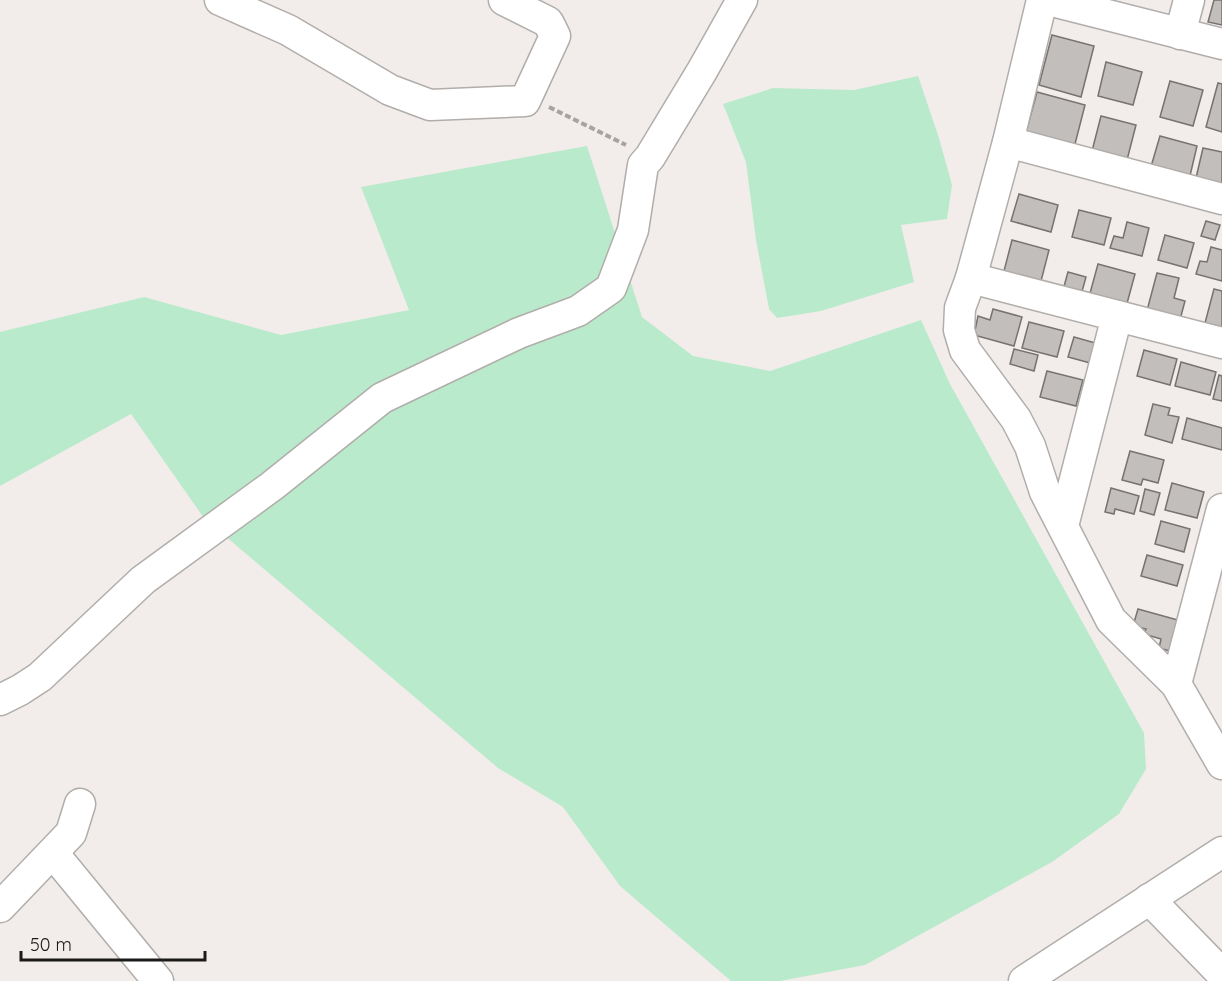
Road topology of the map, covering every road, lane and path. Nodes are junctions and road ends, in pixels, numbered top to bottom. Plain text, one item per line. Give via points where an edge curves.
1 (220, 0) edge
2 (504, 0) edge
3 (742, 0) edge
4 (1042, 0) edge
5 (1048, 0) edge
6 (1189, 0) edge
7 (1180, 33) junction
8 (1222, 44) edge
9 (563, 114) dead end
10 (1008, 142) junction
11 (627, 145) dead end
12 (1222, 199) edge
13 (971, 278) junction
14 (1117, 316) junction
15 (1222, 343) edge
16 (1222, 509) edge
17 (1063, 526) junction
18 (1176, 684) junction
19 (0, 700) edge
20 (1222, 764) edge
21 (80, 804) dead end
22 (1222, 852) edge
23 (53, 853) junction
24 (1149, 899) junction
25 (0, 907) edge
26 (1222, 974) edge
27 (1027, 980) edge
28 (158, 981) edge

1 - 2 street via 288,30 390,90 430,105 525,101 555,36 548,22
3 - 19 street via 643,165 633,230 611,288 578,311 519,333 382,398 272,486 143,580 40,677
4 - 10 street
5 - 7 street
6 - 7 street
7 - 8 street
9 - 11 path
10 - 12 street
10 - 13 street
13 - 14 street
13 - 17 street via 960,308 958,330 964,350 1016,419
14 - 15 street
14 - 17 street
16 - 18 street
17 - 18 street via 1111,620
18 - 20 street
21 - 23 street via 71,833
22 - 24 street
23 - 25 street
23 - 28 street
24 - 26 street
24 - 27 street

